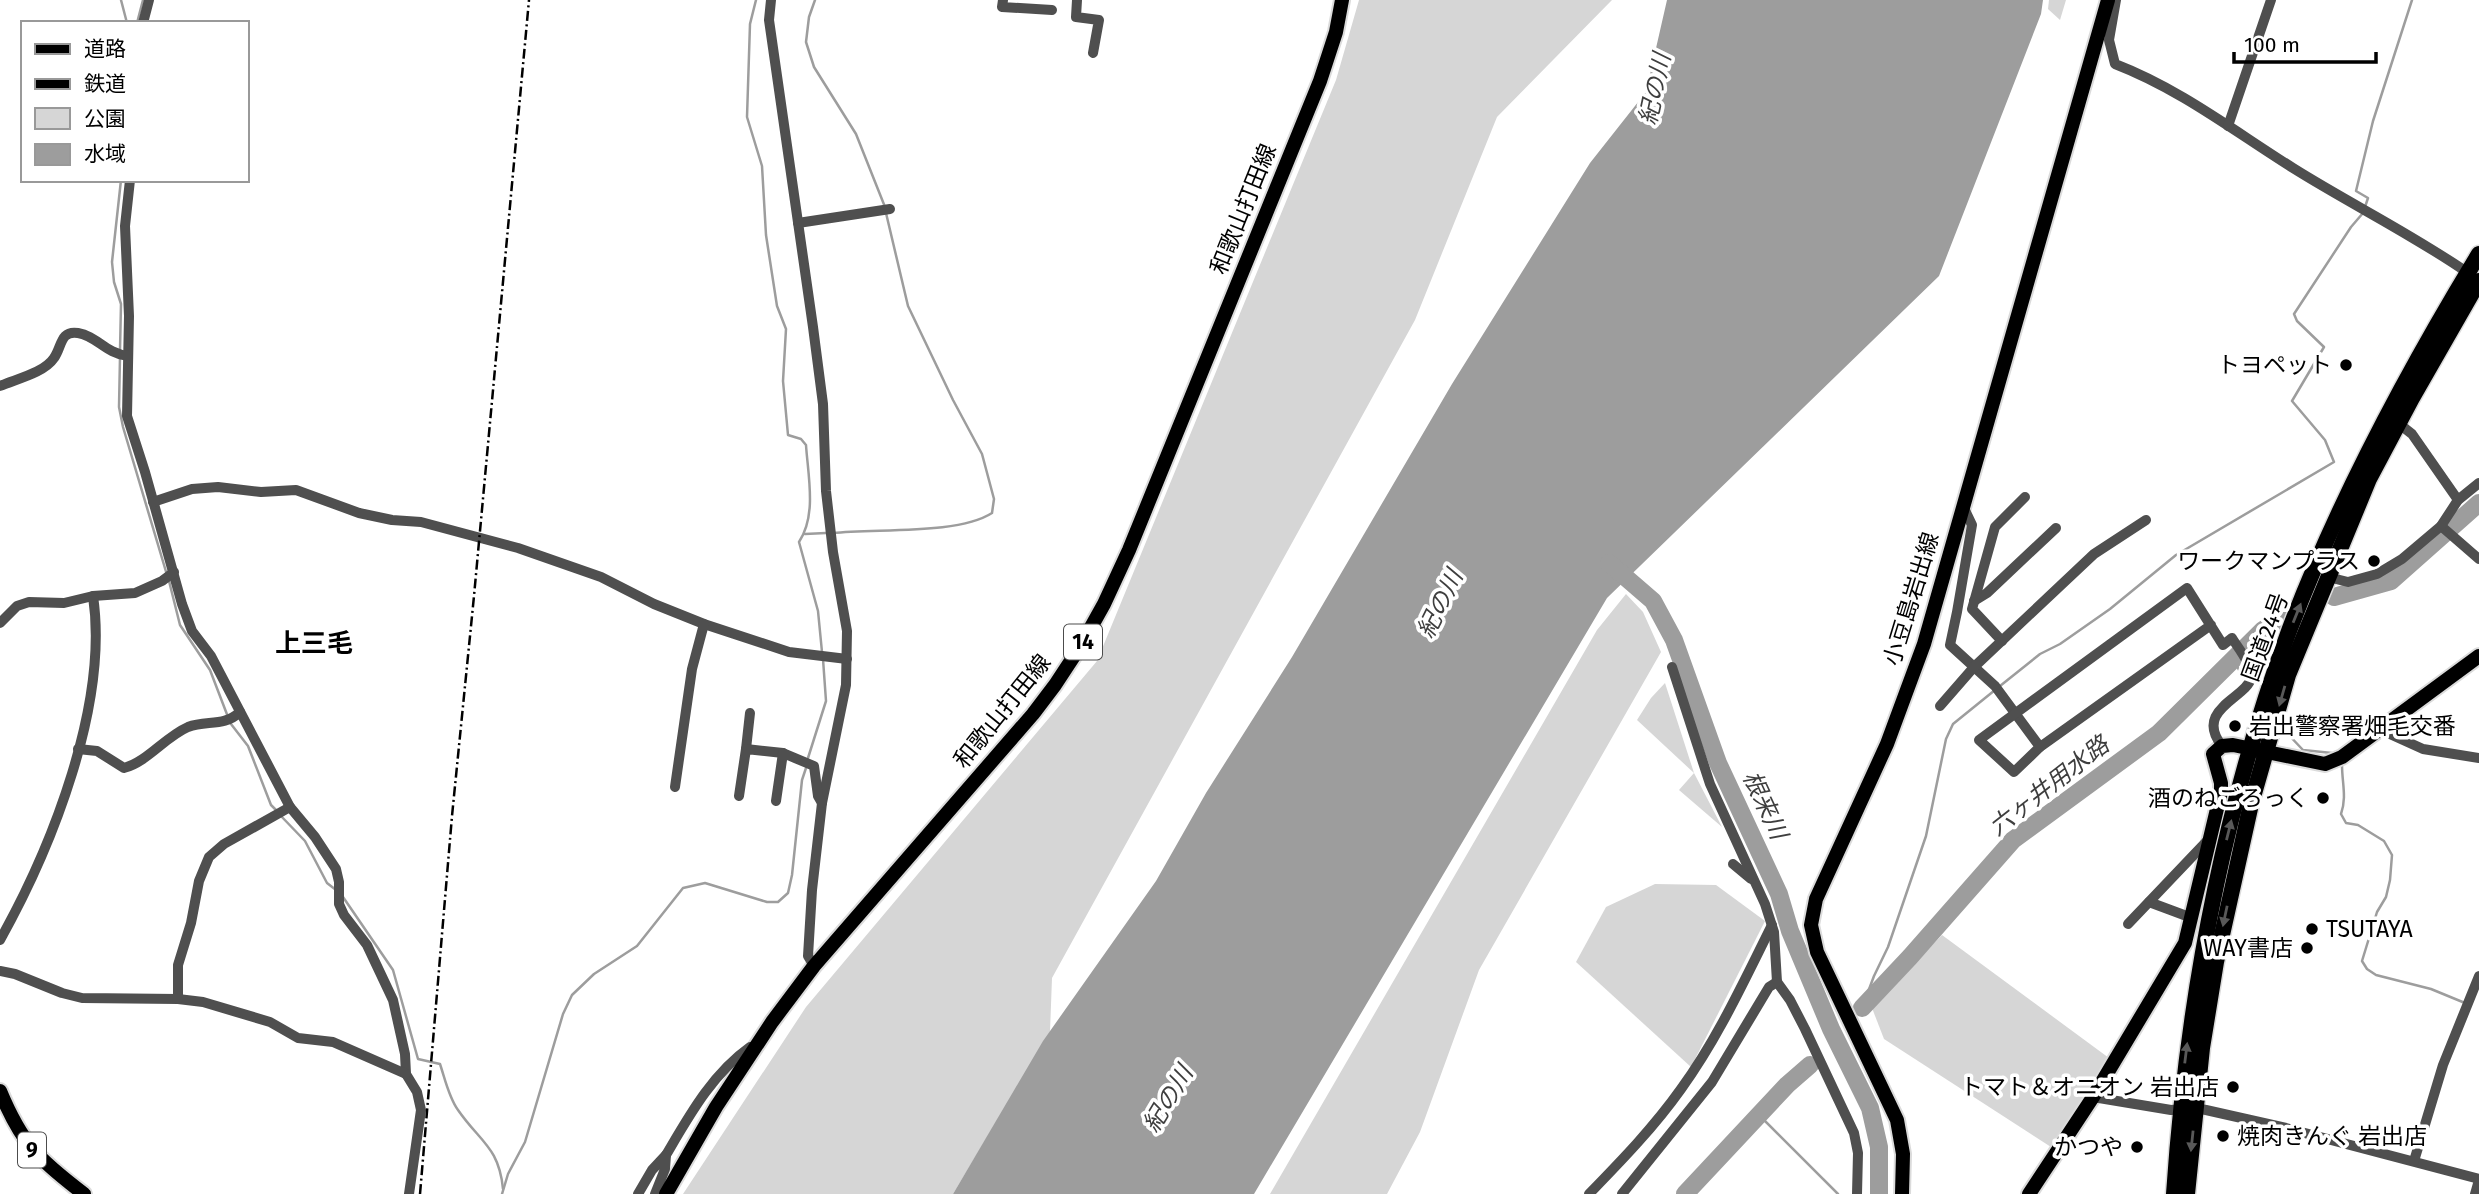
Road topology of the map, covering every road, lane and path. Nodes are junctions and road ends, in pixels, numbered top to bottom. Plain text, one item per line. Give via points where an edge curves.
1 (149, 0) edge
2 (771, 0) edge
3 (1003, 0) edge
4 (1077, 0) edge
5 (1342, 0) edge
6 (2108, 0) edge
7 (2116, 0) edge
8 (2271, 0) edge
9 (1052, 10) dead end
10 (144, 21) edge
11 (1093, 53) dead end
12 (2228, 126) junction
13 (130, 182) edge
14 (890, 209) dead end
15 (798, 223) junction
16 (2479, 254) edge
17 (2475, 278) edge
18 (128, 356) junction
19 (0, 386) edge
20 (2398, 423) junction
21 (2479, 483) edge
22 (2025, 497) dead end
23 (2458, 500) junction
24 (153, 502) junction
25 (1963, 506) junction
26 (2146, 520) dead end
27 (2441, 526) junction
28 (2056, 528) dead end
29 (2479, 559) edge
30 (174, 572) junction
31 (2328, 577) junction
32 (93, 596) junction
33 (1975, 601) junction
34 (0, 623) edge
35 (704, 624) junction
36 (2211, 625) junction
37 (2002, 640) junction
38 (2479, 656) edge
39 (841, 658) junction
40 (1672, 667) dead end
41 (1974, 667) junction
42 (1940, 706) dead end
43 (240, 712) junction
44 (750, 713) dead end
45 (2014, 713) junction
46 (2381, 730) junction
47 (2222, 746) junction
48 (2040, 747) junction
49 (79, 749) junction
50 (746, 749) junction
51 (2258, 751) junction
52 (783, 753) junction
53 (2479, 758) edge
54 (675, 787) dead end
55 (739, 796) dead end
56 (776, 801) dead end
57 (822, 803) junction
58 (290, 807) junction
59 (2210, 838) junction
60 (1732, 864) dead end
61 (1754, 881) junction
62 (2148, 902) junction
63 (2192, 919) junction
64 (2128, 924) dead end
65 (1772, 925) junction
66 (0, 940) edge
67 (814, 966) junction
68 (0, 971) edge
69 (2479, 976) edge
70 (1777, 982) junction
71 (178, 999) junction
72 (755, 1048) junction
73 (405, 1074) junction
74 (0, 1090) edge
75 (2093, 1097) junction
76 (2187, 1109) junction
77 (666, 1155) junction
78 (2414, 1161) junction
79 (2479, 1179) edge
80 (84, 1194) edge
81 (409, 1194) edge
82 (638, 1194) edge
83 (655, 1194) edge
84 (666, 1194) edge
85 (1589, 1194) edge
86 (1622, 1194) edge
87 (1857, 1194) edge
88 (1902, 1194) edge
89 (2029, 1194) edge
90 (2174, 1194) edge
91 (2187, 1194) edge
92 (2475, 1194) edge

1 - 10 street
2 - 15 street via 769,20
3 - 9 street via 1002,7
4 - 11 street via 1076,17 1099,20
5 - 67 main road, 和歌山打田線 / 14 via 1320,81 1129,550 1080,648 1033,714
6 - 25 main road, 小豆島岩出線
7 - 12 street via 2109,40 2115,64 2188,98
8 - 12 street
12 - 17 street
13 - 18 street via 125,226
14 - 15 street
15 - 39 street via 823,404 833,552 847,631
16 - 17 highway, 国道24号
17 - 20 highway, 国道24号
51 -> 17 highway, 国道24号 via 2290,629 2360,468
18 - 19 street via 115,354 80,333 70,333 63,337 54,358
18 - 24 street via 127,416
20 - 23 street via 2412,434
20 - 31 highway, 国道24号
21 - 23 street
22 - 33 street via 1995,527
23 - 27 street
24 - 30 street
24 - 35 street via 192,489 296,490 359,513 421,522 518,548 601,577
25 - 41 street via 1972,525 1950,645
25 - 88 main road, 小豆島岩出線 via 1919,656 1887,744 1816,899 1811,925 1817,952 1897,1120 1903,1154
26 - 37 street via 2094,555
27 - 29 street
27 - 31 street via 2377,574 2348,582
28 - 33 street
30 - 32 street via 135,593
30 - 43 street via 192,631 211,656
31 -> 51 highway, 国道24号
32 - 34 street via 64,603 29,602 17,606
32 - 49 street via 97,624 94,664
33 - 37 street via 1972,609
35 - 39 street via 789,652
35 - 54 street via 692,669
36 - 45 street via 2187,588
36 - 47 street via 2222,645 2232,638 2252,678 2225,703 2214,721 2214,736
36 - 48 street
37 - 41 street
38 - 46 main road
39 - 57 street via 846,685
40 - 61 street via 1710,785
41 - 42 street
41 - 45 street
43 - 49 street via 225,722 192,726 175,734 133,766 124,768 97,751
43 - 58 street
44 - 50 street
45 - 48 street
45 - 48 street via 1979,740 2014,772
46 - 51 main road via 2325,764
46 - 53 street via 2423,748
47 - 51 main road
47 - 59 main road via 2213,754 2221,792
49 - 66 street via 43,858
50 - 52 street
50 - 55 street
51 - 76 highway, 国道24号 via 2223,853 2200,959
52 - 56 street
52 - 57 street via 814,766
57 - 67 street via 809,930 808,956
58 - 71 street via 209,857 178,965
58 - 73 street via 336,869 344,915 367,945 385,981 402,1041
59 - 62 street
59 - 63 main road
60 - 61 street
61 - 65 street
62 - 63 street
62 - 64 street
63 - 75 main road via 2185,943
65 - 70 street
65 - 85 street via 1717,1032 1681,1089 1640,1142
67 - 72 main road, 和歌山打田線 / 14
68 - 71 street via 82,998
69 - 78 street via 2443,1065
70 - 86 street via 1769,987 1712,1082
70 - 87 street via 1805,1029 1854,1133
71 - 73 street via 270,1022 298,1038 333,1041
72 - 77 street via 740,1053 705,1092
72 - 84 main road, 和歌山打田線 / 14
73 - 81 street via 417,1092 421,1110
74 - 80 main road, 9 via 27,1144
75 - 76 street
75 - 89 main road
76 - 78 street via 2286,1128
76 - 90 highway, 国道24号
76 -> 91 highway, 国道24号
77 - 82 street
77 - 83 street
78 - 79 street
79 - 92 street

